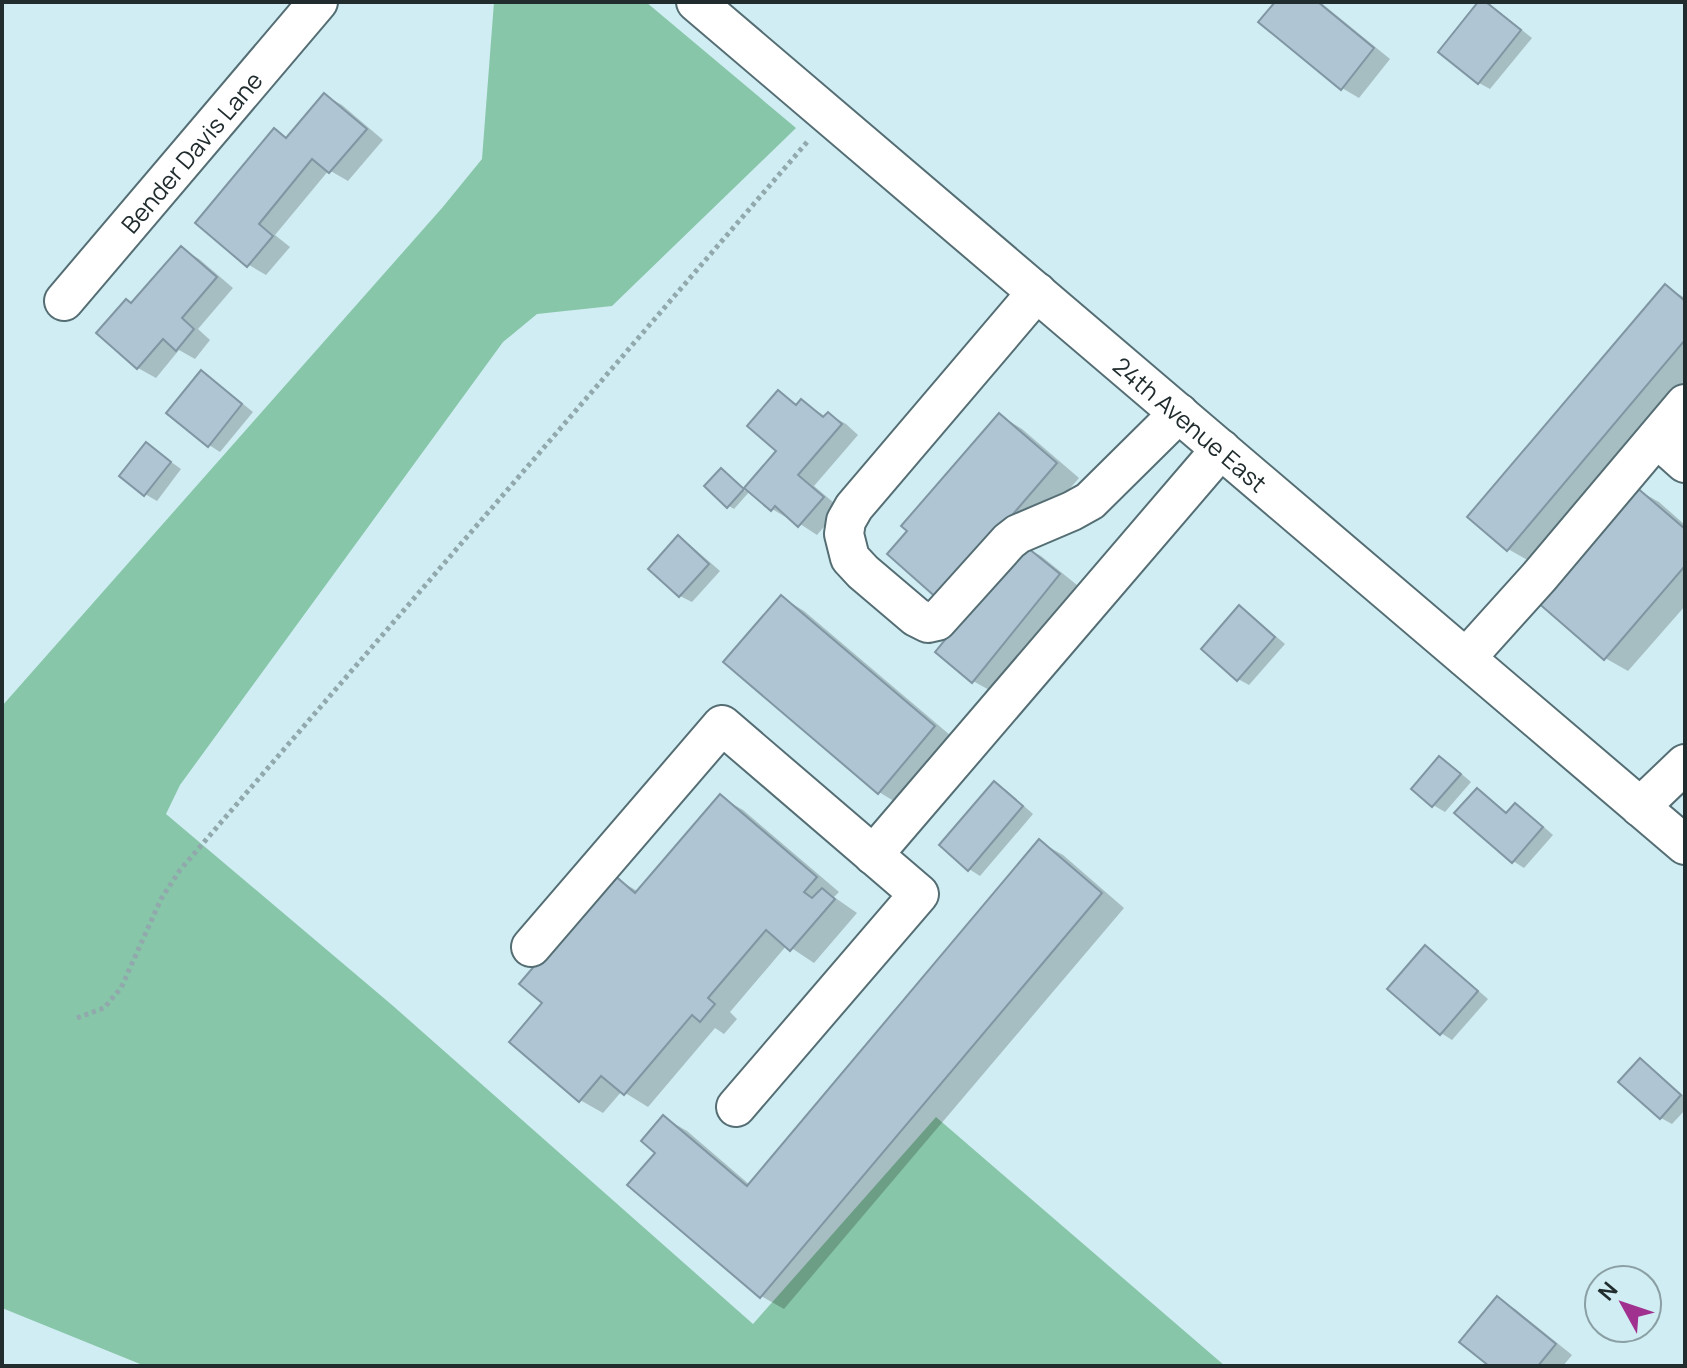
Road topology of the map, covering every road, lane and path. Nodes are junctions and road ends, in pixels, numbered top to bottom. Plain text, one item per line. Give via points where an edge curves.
1 (318, 2) edge
2 (696, 2) edge
3 (829, 116) junction
4 (1037, 292) junction
5 (64, 301) dead end
6 (1685, 404) edge
7 (1179, 413) junction
8 (1657, 438) junction
9 (1221, 449) junction
10 (1685, 463) edge
11 (1466, 658) junction
12 (1685, 764) edge
13 (1640, 807) junction
14 (1685, 845) edge
15 (873, 855) junction
16 (531, 947) dead end
17 (77, 1018) dead end
18 (736, 1107) dead end

1 - 5 street, Bender Davis Lane
2 - 3 street, 24th Avenue East
3 - 4 street, 24th Avenue East
3 - 17 path via 180,870 161,899 121,988 104,1008
4 - 7 street, 24th Avenue East
4 - 7 street via 846,521 850,558 916,617 937,621 1009,541 1090,501
6 - 8 street
7 - 9 street, 24th Avenue East
8 - 10 street
8 - 11 street
9 - 11 street, 24th Avenue East
9 - 15 street
11 - 13 street, 24th Avenue East
12 - 13 street
13 - 14 street, 24th Avenue East
15 - 16 street via 722,725
15 - 18 street via 919,894

